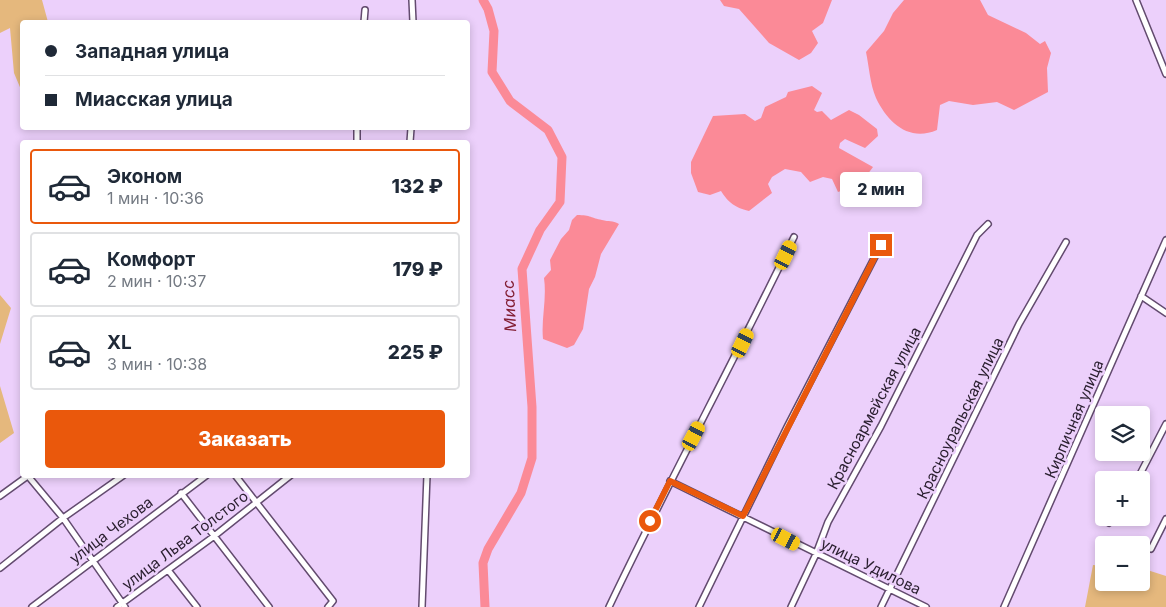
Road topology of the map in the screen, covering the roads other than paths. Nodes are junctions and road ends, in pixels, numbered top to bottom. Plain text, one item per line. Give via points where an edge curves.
1 (412, 0) edge
2 (1136, 0) edge
3 (364, 10) dead end
4 (364, 20) edge
5 (413, 20) edge
6 (1166, 74) edge
7 (988, 224) dead end
8 (794, 237) dead end
9 (1166, 240) edge
10 (1066, 242) dead end
11 (881, 245) dead end
12 (1141, 296) junction
13 (1166, 313) edge
14 (1166, 424) edge
15 (1142, 471) edge
16 (25, 478) edge
17 (30, 478) edge
18 (119, 478) edge
19 (203, 478) edge
20 (237, 478) edge
21 (287, 478) edge
22 (427, 478) edge
23 (670, 481) junction
24 (181, 493) junction
25 (0, 496) edge
26 (256, 503) junction
27 (743, 516) junction
28 (63, 518) junction
29 (1166, 519) edge
30 (213, 538) junction
31 (1151, 549) dead end
32 (816, 554) junction
33 (92, 560) junction
34 (0, 568) edge
35 (168, 570) junction
36 (890, 590) junction
37 (122, 606) edge
38 (32, 607) edge
39 (197, 607) edge
40 (269, 607) edge
41 (328, 607) edge
42 (422, 607) edge
43 (609, 607) edge
44 (699, 607) edge
45 (791, 607) edge
46 (881, 607) edge
47 (926, 607) edge
48 (1004, 607) edge

1 - 5 street
2 - 6 street
3 - 4 street
7 - 32 street, Красноармейская улица via 977,235 881,426 828,522
8 - 23 street via 726,377
9 - 12 street, Кирпичная улица
10 - 36 street, Красноуральская улица via 1020,324
11 - 27 street
12 - 13 street
12 - 48 street, Кирпичная улица
14 - 15 street
16 - 25 street
17 - 28 street
18 - 28 street
19 - 24 street, улица Чехова
20 - 26 street
21 - 26 street, улица Льва Толстого
22 - 42 street
23 - 27 street, улица Удилова
23 - 43 street
24 - 30 street
24 - 33 street, улица Чехова
26 - 30 street, улица Льва Толстого
26 - 41 street via 333,601
27 - 32 street, улица Удилова
27 - 44 street
28 - 33 street
28 - 34 street
29 - 31 street
30 - 35 street, улица Льва Толстого
30 - 40 street
32 - 36 street, улица Удилова
32 - 45 street, Красноармейская улица
33 - 37 street
33 - 38 street, улица Чехова
35 - 37 street, улица Льва Толстого
35 - 39 street
36 - 46 street, Красноуральская улица
36 - 47 street, улица Удилова

